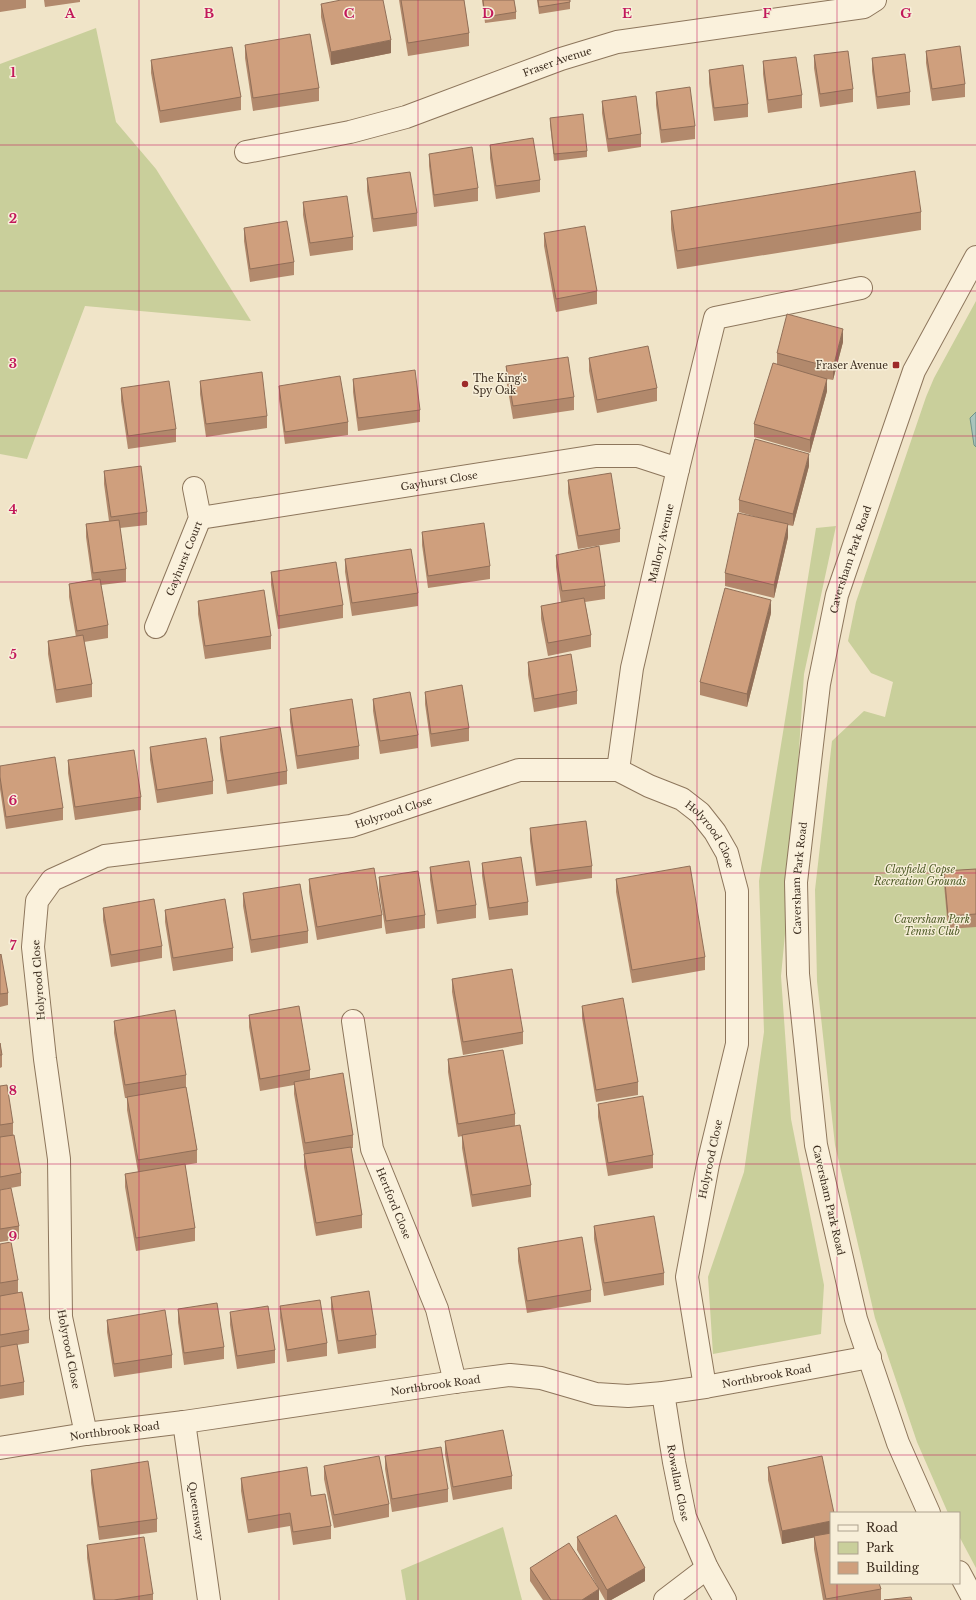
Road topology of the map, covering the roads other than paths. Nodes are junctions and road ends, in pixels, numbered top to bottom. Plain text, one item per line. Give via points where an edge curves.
1 (875, 0) edge
2 (246, 152) dead end
3 (976, 257) edge
4 (861, 288) dead end
5 (678, 469) junction
6 (194, 488) dead end
7 (200, 518) junction
8 (156, 627) dead end
9 (618, 770) junction
10 (353, 1021) dead end
11 (870, 1357) junction
12 (455, 1382) junction
13 (705, 1387) junction
14 (663, 1393) junction
15 (184, 1422) junction
16 (86, 1434) junction
17 (0, 1448) edge
18 (929, 1512) edge
19 (707, 1568) junction
20 (960, 1574) edge
21 (209, 1600) edge
22 (665, 1600) edge
23 (725, 1600) edge
24 (974, 1600) edge

1 - 2 street, Fraser Avenue via 864,7 617,42 561,59 406,117 350,132
3 - 11 street, Caversham Park Road via 914,371 837,594 819,684 796,882 798,974 816,1145 856,1319
4 - 5 street, Mallory Avenue via 715,318
5 - 7 street, Gayhurst Close via 638,456 596,456
5 - 9 street, Mallory Avenue via 632,668
6 - 7 street, Gayhurst Court
7 - 8 street, Gayhurst Court
9 - 13 street, Holyrood Close via 649,786 682,798 700,813 727,853 736,891 737,1044 708,1164 687,1277
9 - 16 street, Holyrood Close via 518,770 351,826 105,856 52,880 37,901 33,947 59,1159 61,1317
10 - 12 street, Hertford Close via 372,1149 438,1309
11 - 13 street, Northbrook Road
11 - 18 street, Caversham Park Road via 898,1443
12 - 14 street, Northbrook Road via 510,1375 541,1378 596,1394 628,1396
12 - 15 street, Northbrook Road
13 - 14 street, Northbrook Road
14 - 19 street, Rowallan Close via 685,1516
15 - 16 street, Northbrook Road
15 - 21 street, Queensway
16 - 17 street, Northbrook Road
19 - 22 street
19 - 23 street, Rowallan Close
20 - 24 street

